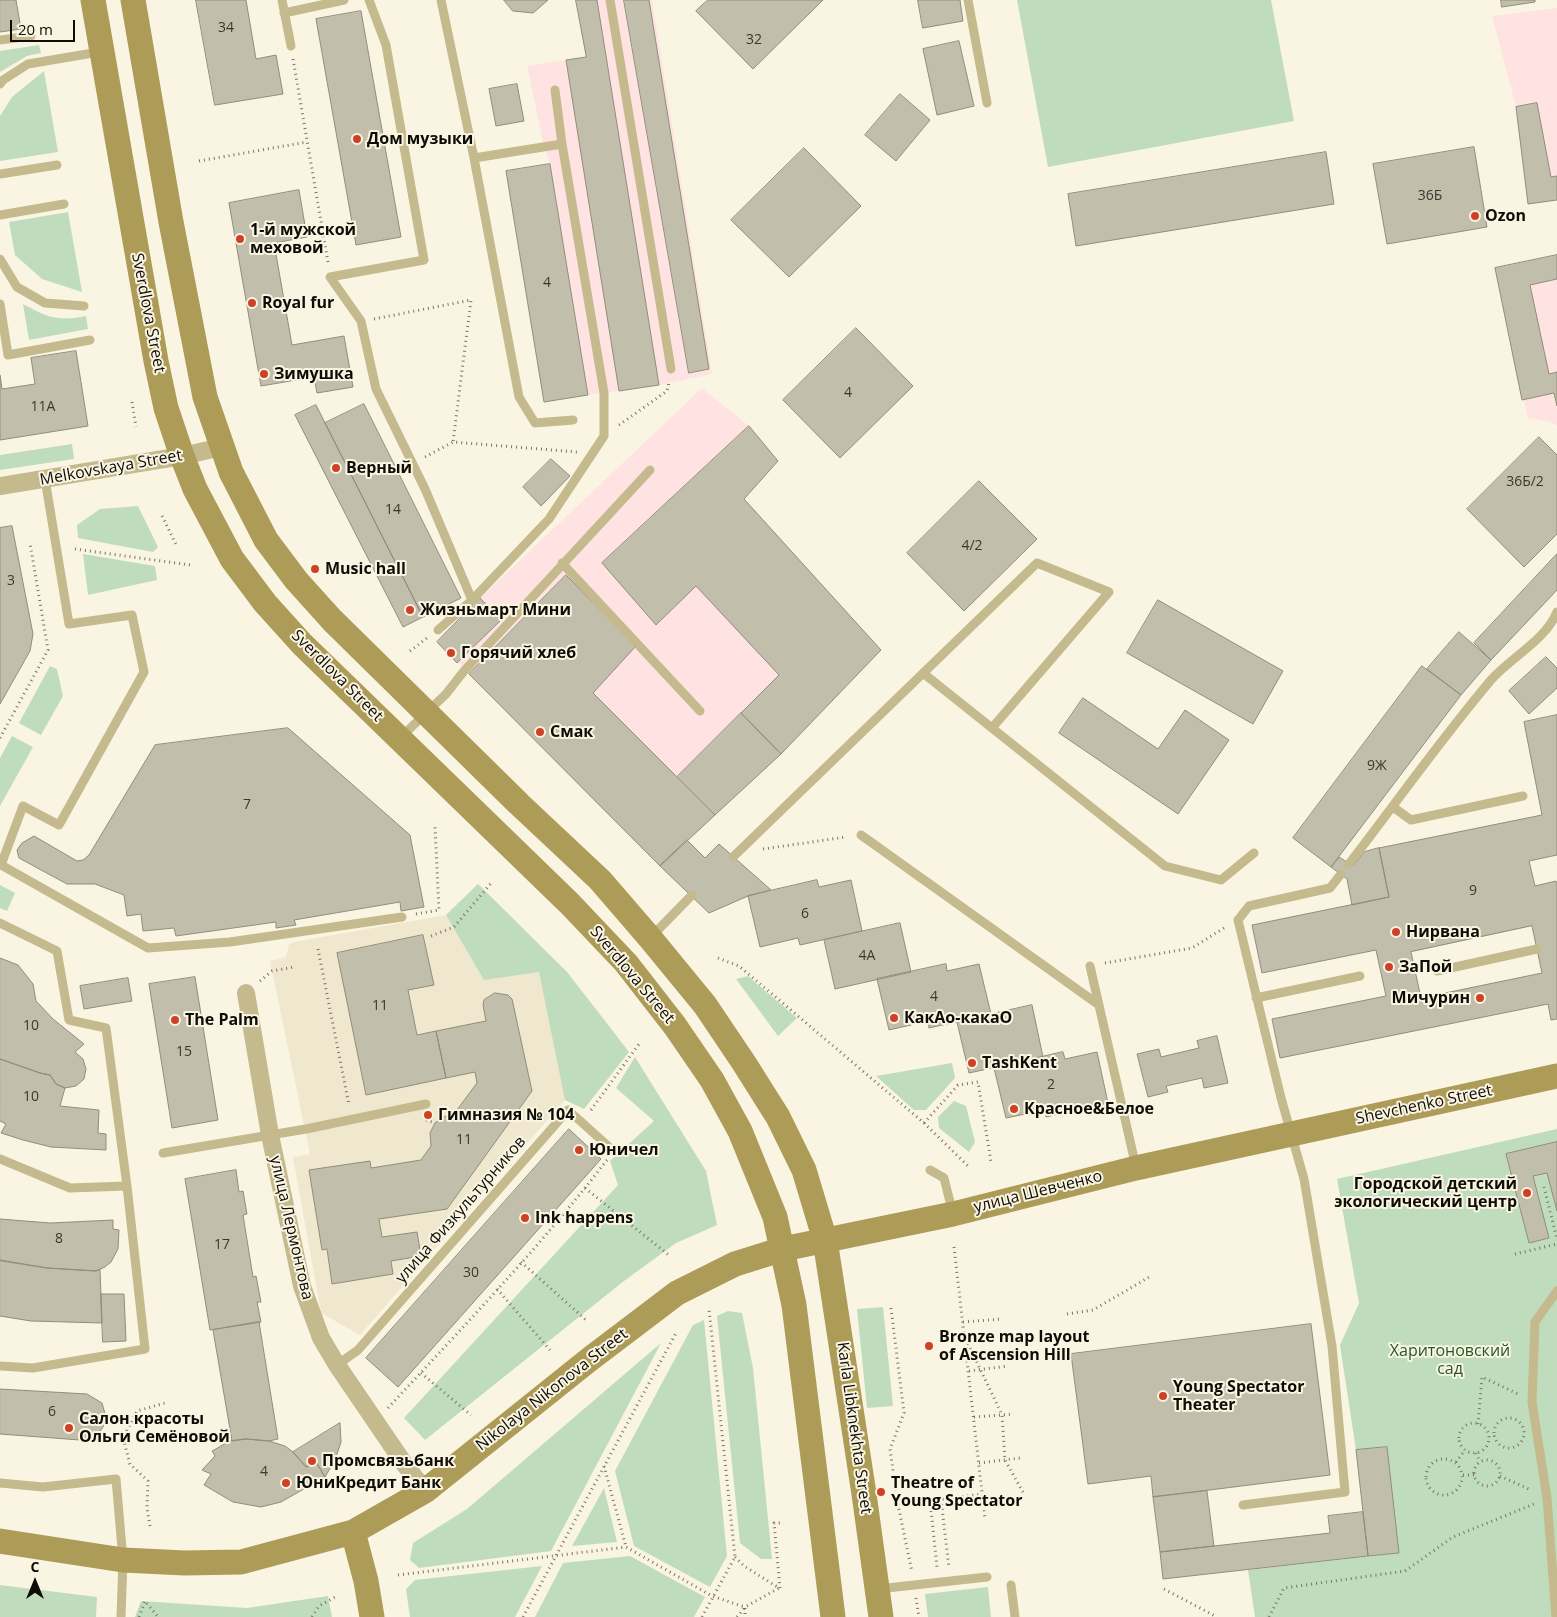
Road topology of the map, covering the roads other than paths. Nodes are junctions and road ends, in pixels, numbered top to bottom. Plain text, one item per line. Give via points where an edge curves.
1 (93, 0) edge
2 (133, 0) edge
3 (282, 0) edge
4 (344, 0) edge
5 (369, 0) edge
6 (441, 0) edge
7 (610, 0) edge
8 (968, 0) edge
9 (284, 13) junction
10 (31, 36) dead end
11 (0, 40) edge
12 (291, 46) road end
13 (102, 52) junction
14 (0, 84) edge
15 (555, 90) dead end
16 (987, 103) dead end
17 (562, 144) junction
18 (474, 158) junction
19 (57, 165) dead end
20 (0, 174) edge
21 (64, 204) dead end
22 (0, 215) edge
23 (0, 259) edge
24 (0, 304) edge
25 (84, 306) dead end
26 (90, 340) dead end
27 (671, 369) road end
28 (573, 420) dead end
29 (222, 447) junction
30 (182, 456) junction
31 (650, 470) dead end
32 (44, 479) junction
33 (0, 486) edge
34 (562, 564) junction
35 (472, 600) junction
36 (1556, 618) edge
37 (438, 630) road end
38 (923, 673) junction
39 (700, 711) dead end
40 (426, 713) junction
41 (992, 728) junction
42 (399, 738) junction
43 (1523, 796) dead end
44 (1393, 807) junction
45 (861, 835) road end
46 (1254, 853) dead end
47 (735, 855) road end
48 (1349, 864) dead end
49 (1341, 874) dead end
50 (692, 895) dead end
51 (402, 917) road end
52 (0, 923) edge
53 (650, 938) junction
54 (1537, 949) dead end
55 (1090, 966) road end
56 (1437, 971) dead end
57 (1360, 976) dead end
58 (246, 993) road end
59 (1256, 998) junction
60 (1099, 1006) junction
61 (1557, 1078) edge
62 (426, 1104) dead end
63 (1292, 1133) junction
64 (270, 1135) junction
65 (608, 1146) road end
66 (163, 1153) dead end
67 (0, 1159) edge
68 (1136, 1168) junction
69 (930, 1170) dead end
70 (127, 1186) junction
71 (953, 1214) junction
72 (825, 1240) junction
73 (783, 1250) junction
74 (1557, 1292) edge
75 (337, 1365) junction
76 (0, 1366) edge
77 (0, 1483) edge
78 (425, 1491) junction
79 (1243, 1505) dead end
80 (353, 1532) junction
81 (0, 1541) edge
82 (122, 1560) junction
83 (987, 1577) dead end
84 (1011, 1585) dead end
85 (878, 1589) junction
86 (121, 1617) edge
87 (372, 1617) edge
88 (833, 1617) edge
89 (881, 1617) edge
90 (1015, 1617) edge
91 (1556, 1617) edge

1 - 13 main road, Sverdlova Street
2 - 29 main road via 195,351 205,397
3 - 9 lane
4 - 9 lane
5 - 35 lane via 386,45 424,260 330,277 361,321 376,389 425,489
6 - 18 lane
7 - 27 lane
8 - 16 lane
9 - 12 lane
10 - 11 lane
13 - 14 lane via 28,64
13 - 30 main road, Sverdlova Street via 156,361 166,408
15 - 17 lane
17 - 18 lane
17 - 35 lane via 604,393 604,436 549,519
18 - 28 lane via 519,397 536,423
19 - 20 lane
21 - 22 lane
23 - 25 lane via 17,288 44,303
24 - 26 lane via 8,355
29 - 30 street, Melkovskaya Street
29 - 40 main road via 231,472 266,540 296,580
30 - 32 street, Melkovskaya Street
30 - 42 main road, Sverdlova Street via 195,489 232,559 254,589 302,644
31 - 34 lane
32 - 33 street, Melkovskaya Street
32 - 51 lane via 69,624 132,615 144,672 59,825 23,806 1,865 148,948 230,942
34 - 39 lane
34 - 40 lane
35 - 37 lane
36 - 44 lane via 1519,656 1501,669
38 - 41 lane
38 - 41 lane via 1037,563 1109,592
38 - 47 lane
40 - 42 lane
40 - 53 main road via 600,880
41 - 46 lane via 1165,866 1221,880
42 - 73 main road, Sverdlova Street via 570,904 626,963 675,1026 712,1080 740,1130 775,1217
43 - 44 lane via 1410,820
44 - 48 lane
45 - 60 lane
49 - 59 lane via 1330,888 1249,906 1238,920
50 - 53 lane
52 - 70 lane via 57,951 69,1020 106,1028
53 - 72 main road via 705,1006 778,1117 804,1170
54 - 56 lane
55 - 60 lane
57 - 59 lane
58 - 64 street, улица Лермонтова
59 - 63 lane
60 - 68 lane
61 - 63 main road, Shevchenko Street
62 - 64 lane
63 - 68 main road, улица Шевченко
63 - 79 lane via 1304,1179 1332,1346 1345,1492
64 - 66 lane
64 - 75 street, улица Лермонтова via 302,1286 321,1338
65 - 75 lane, улица Физкультурников via 568,1110 358,1350
67 - 70 lane via 70,1188
68 - 71 main road, улица Шевченко
69 - 71 lane via 944,1178
70 - 76 lane via 145,1349 33,1368
71 - 72 main road, улица Шевченко
72 - 73 main road, улица Шевченко
72 - 85 main road, Karla Libknekhta Street
73 - 78 main road, Nikolaya Nikonova Street via 735,1264 677,1293
73 - 88 main road via 794,1305
74 - 91 lane via 1535,1322 1532,1402 1547,1498
75 - 78 street, улица Лермонтова
77 - 82 lane via 43,1487 116,1479
78 - 80 main road, Nikolaya Nikonova Street
80 - 82 main road, Nikolaya Nikonova Street via 241,1562
80 - 87 main road
81 - 82 main road, Nikolaya Nikonova Street
82 - 86 lane
83 - 85 lane
84 - 90 lane
85 - 89 main road, Karla Libknekhta Street

